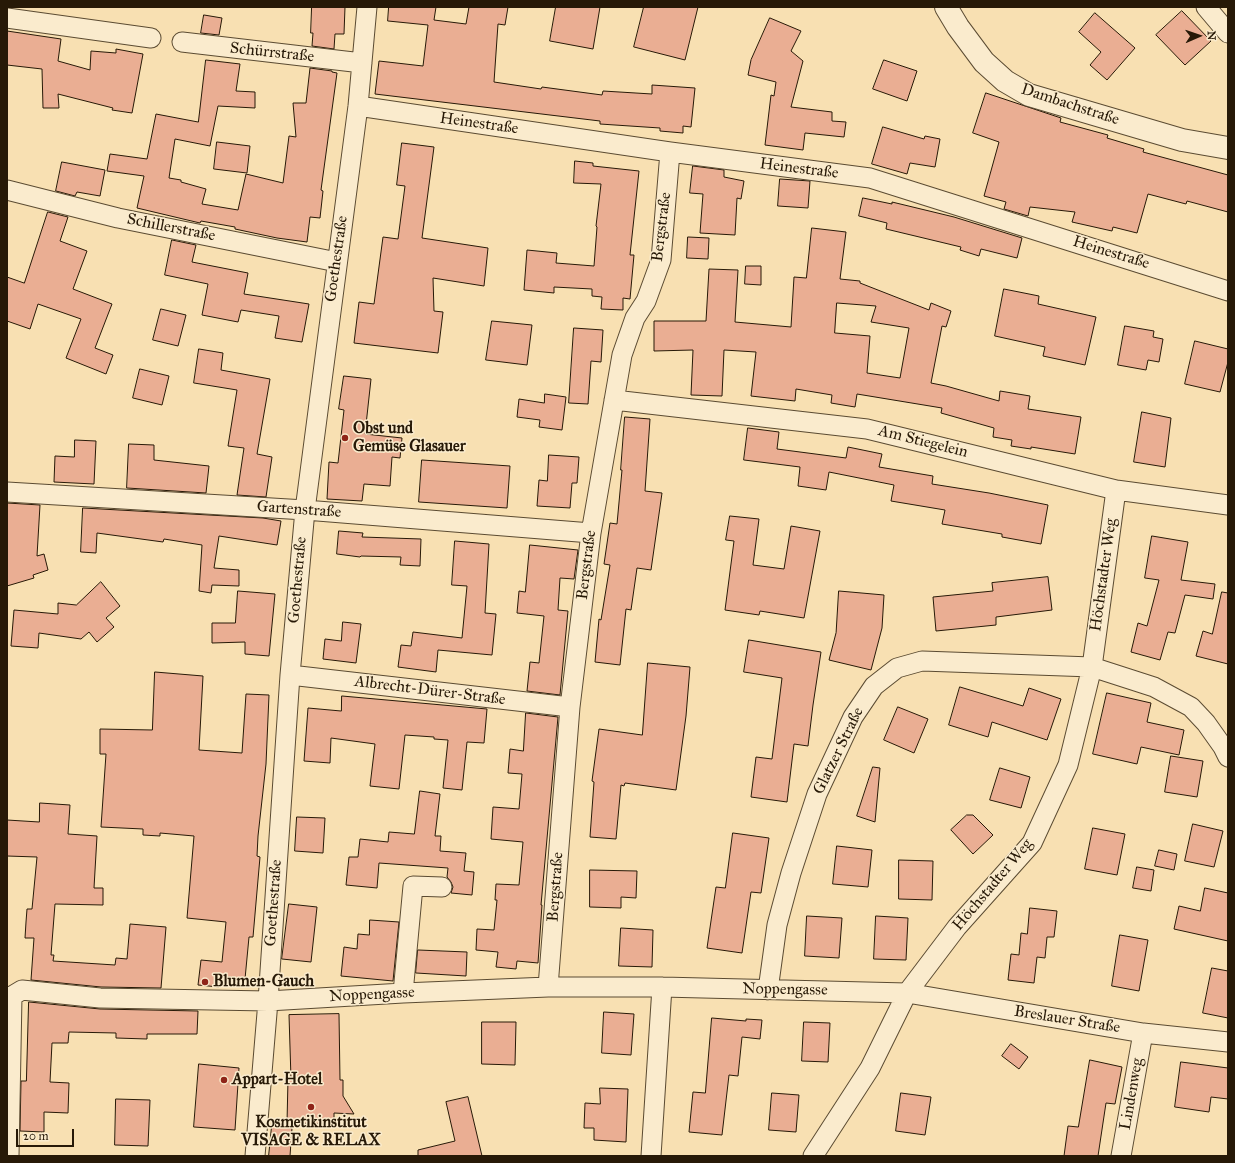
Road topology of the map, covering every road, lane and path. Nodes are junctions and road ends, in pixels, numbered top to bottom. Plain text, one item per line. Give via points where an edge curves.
1 (367, 7) edge
2 (946, 7) edge
3 (1215, 10) edge
4 (7, 18) edge
5 (1228, 33) edge
6 (151, 38) dead end
7 (182, 42) dead end
8 (362, 63) junction
9 (358, 106) junction
10 (1228, 148) edge
11 (670, 152) junction
12 (7, 190) edge
13 (337, 262) junction
14 (1228, 290) edge
15 (614, 400) junction
16 (1116, 490) junction
17 (7, 492) edge
18 (1228, 505) edge
19 (305, 510) junction
20 (591, 533) junction
21 (1092, 668) junction
22 (290, 675) junction
23 (570, 707) junction
24 (1228, 757) edge
25 (442, 887) dead end
26 (548, 987) junction
27 (662, 987) junction
28 (768, 990) junction
29 (403, 993) junction
30 (907, 993) junction
31 (268, 1001) junction
32 (1143, 1033) junction
33 (1228, 1042) edge
34 (9, 1156) edge
35 (255, 1156) edge
36 (651, 1156) edge
37 (813, 1156) edge
38 (1121, 1156) edge

1 - 8 street, Goethestraße
2 - 10 street, Dambachstraße via 984,62 1005,81 1029,95 1182,140
3 - 5 street
4 - 6 street
7 - 8 street, Schürrstraße
8 - 9 street, Goethestraße
9 - 11 street, Heinestraße
9 - 13 street, Goethestraße
11 - 14 street, Heinestraße via 870,178
11 - 15 street, Bergstraße via 661,260 646,300 635,318 622,355
12 - 13 street, Schillerstraße via 118,218
13 - 19 street, Goethestraße
15 - 16 street, Am Stiegelein via 867,429
15 - 20 street, Bergstraße
16 - 18 street, Am Stiegelein
16 - 21 street, Höchstadter Weg
17 - 19 street, Gartenstraße
19 - 20 street, Gartenstraße
19 - 22 street, Goethestraße
20 - 23 street, Bergstraße
21 - 24 street, Glatzer Straße via 1154,686 1191,708 1206,723
21 - 28 street, Glatzer Straße via 922,661 897,668 874,686 853,717 817,794 777,924
21 - 30 street, Höchstadter Weg via 1068,765 1032,843 957,927
22 - 23 street, Albrecht-Dürer-Straße
22 - 31 street, Goethestraße
23 - 26 street, Bergstraße
25 - 29 street via 413,886
26 - 27 street, Noppengasse
26 - 29 street, Noppengasse
27 - 28 street, Noppengasse
27 - 36 street
28 - 30 street, Noppengasse
29 - 31 street, Noppengasse
30 - 32 street, Breslauer Straße
30 - 37 street, Höchstadter Weg via 870,1068
31 - 34 street, Noppengasse via 100,998 22,990 12,996
31 - 35 street, Goethestraße
32 - 33 street, Breslauer Straße
32 - 38 street, Lindenweg

